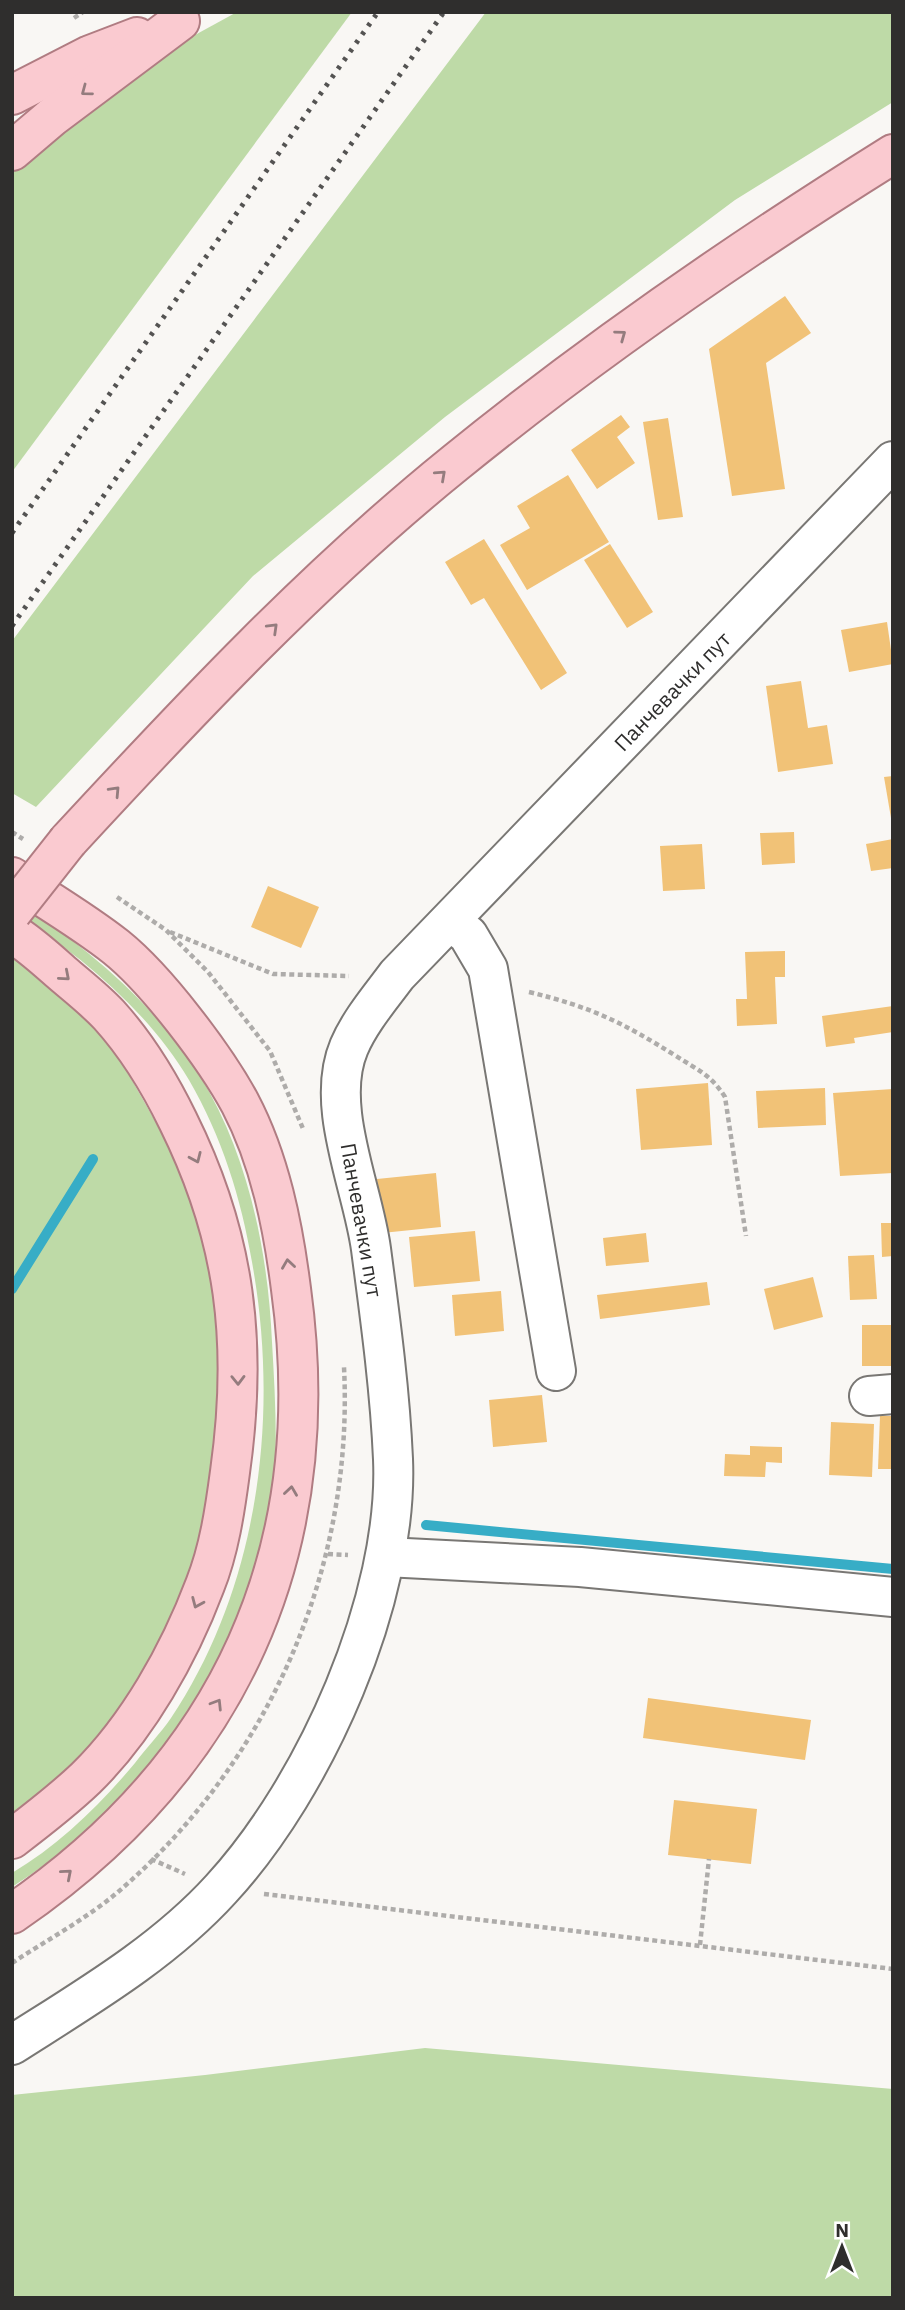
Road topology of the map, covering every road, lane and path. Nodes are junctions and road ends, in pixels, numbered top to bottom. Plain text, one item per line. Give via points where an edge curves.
1 (188, 17) edge
2 (12, 95) edge
3 (12, 151) edge
4 (893, 154) edge
5 (893, 461) edge
6 (12, 877) edge
7 (12, 912) edge
8 (451, 922) junction
9 (166, 930) dead end
10 (12, 933) edge
11 (488, 969) junction
12 (397, 975) junction
13 (746, 1236) dead end
14 (556, 1371) dead end
15 (386, 1557) junction
16 (893, 1597) edge
17 (12, 1839) edge
18 (151, 1859) dead end
19 (709, 1859) dead end
20 (221, 1889) junction
21 (12, 1914) edge
22 (700, 1945) junction
23 (12, 1963) edge
24 (893, 1969) edge
25 (12, 2045) edge

1 - 2 main road via 90,55
1 -> 3 main road
7 -> 4 main road, bridge via 68,841 199,700 313,589 453,464 614,340
5 - 8 street, Панчевачки пут
21 -> 6 main road via 55,1884 145,1802 190,1748 227,1688 276,1567 299,1425 295,1317 286,1254 271,1184 240,1102 175,1009 119,949
8 - 11 street via 468,935
8 - 12 street, Панчевачки пут
9 - 12 path via 272,974
10 -> 17 main road via 109,1015 167,1098 198,1161 219,1219 230,1273 239,1385 218,1539 206,1584 187,1627 131,1724 87,1778
11 - 13 path via 528,992 583,1006 629,1026 713,1078 725,1097
11 - 14 street
12 - 15 street, Панчевачки пут via 349,1048 341,1108 371,1245 393,1461
15 - 16 street via 580,1567
15 - 20 street, Панчевачки пут via 335,1712 277,1816
18 - 23 path via 117,1893
19 - 22 path
20 - 22 path
20 - 25 street, Панчевачки пут via 169,1937 92,1995
22 - 24 path

